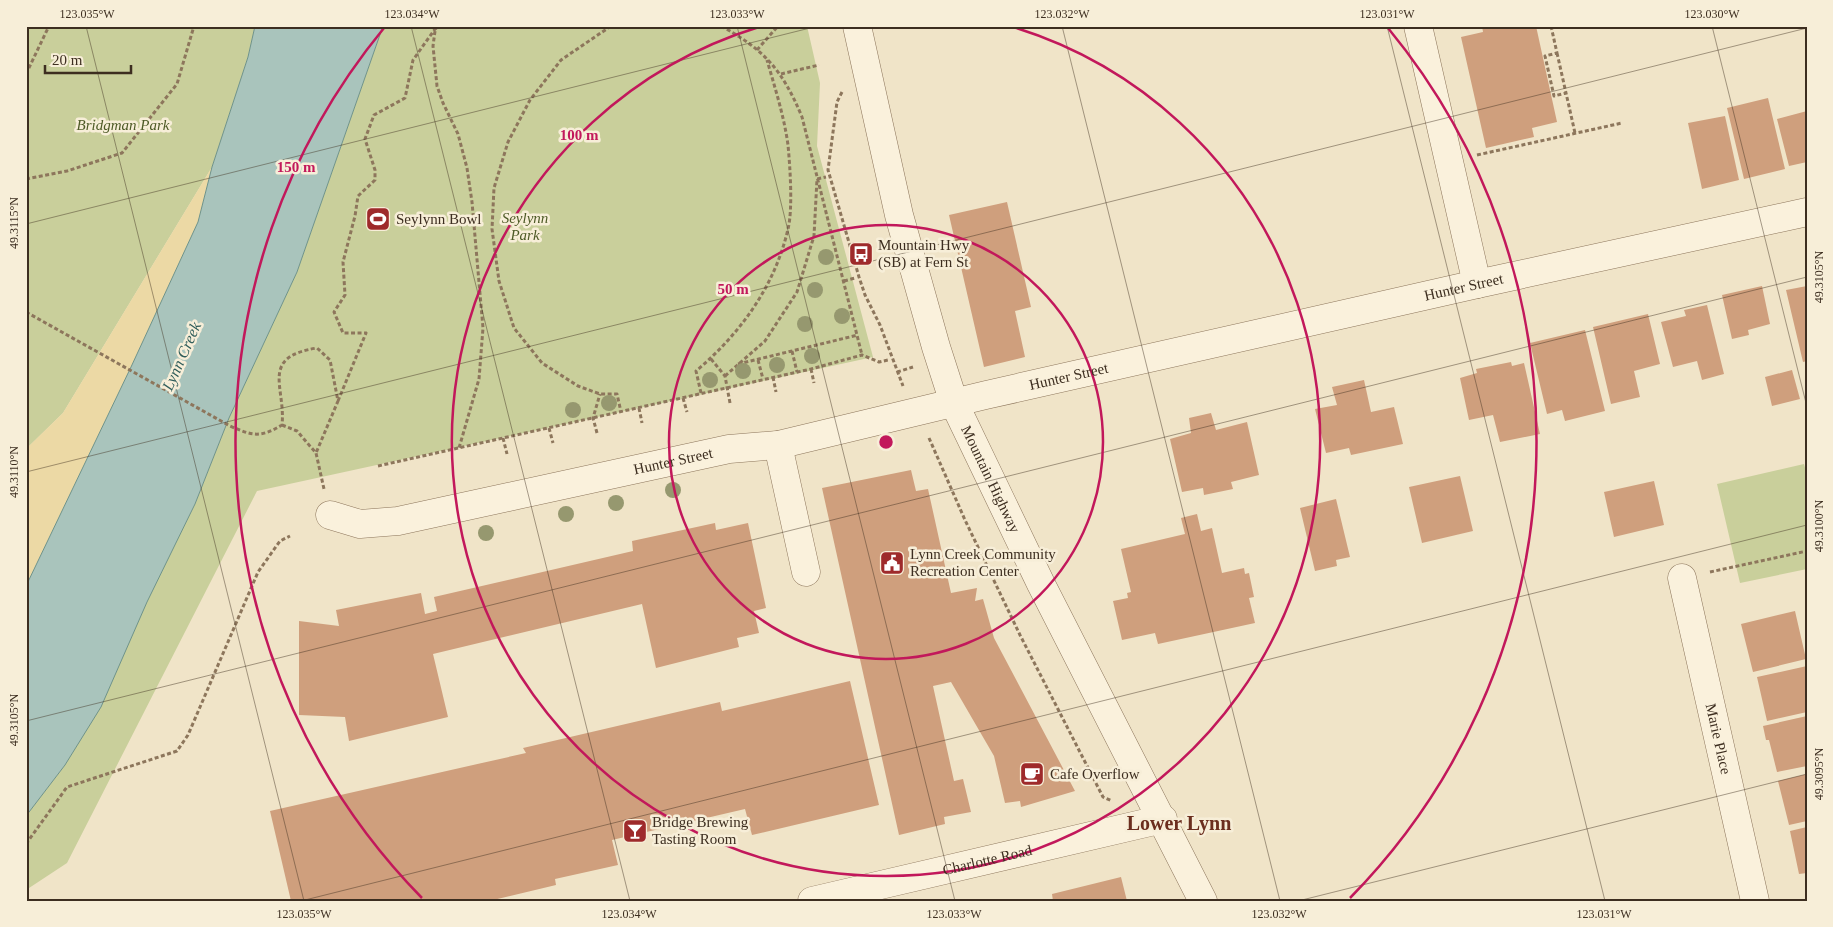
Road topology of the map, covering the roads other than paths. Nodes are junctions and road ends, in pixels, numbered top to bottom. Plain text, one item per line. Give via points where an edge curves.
1 (857, 26) edge
2 (1418, 26) edge
3 (1807, 212) edge
4 (1477, 284) junction
5 (954, 403) junction
6 (778, 445) junction
7 (330, 515) road end
8 (806, 572) dead end
9 (1682, 578) road end
10 (1162, 819) junction
11 (812, 901) edge
12 (1203, 901) edge
13 (1755, 901) edge

1 - 5 street, Mountain Highway via 899,215
2 - 4 street
3 - 4 street, Hunter Street
4 - 5 street, Hunter Street
5 - 6 street, Hunter Street
5 - 10 street, Mountain Highway via 1041,584
6 - 7 street, Hunter Street via 729,449 398,521 360,524
6 - 8 street
9 - 13 street, Marie Place
10 - 11 street, Charlotte Road
10 - 12 street, Mountain Highway

